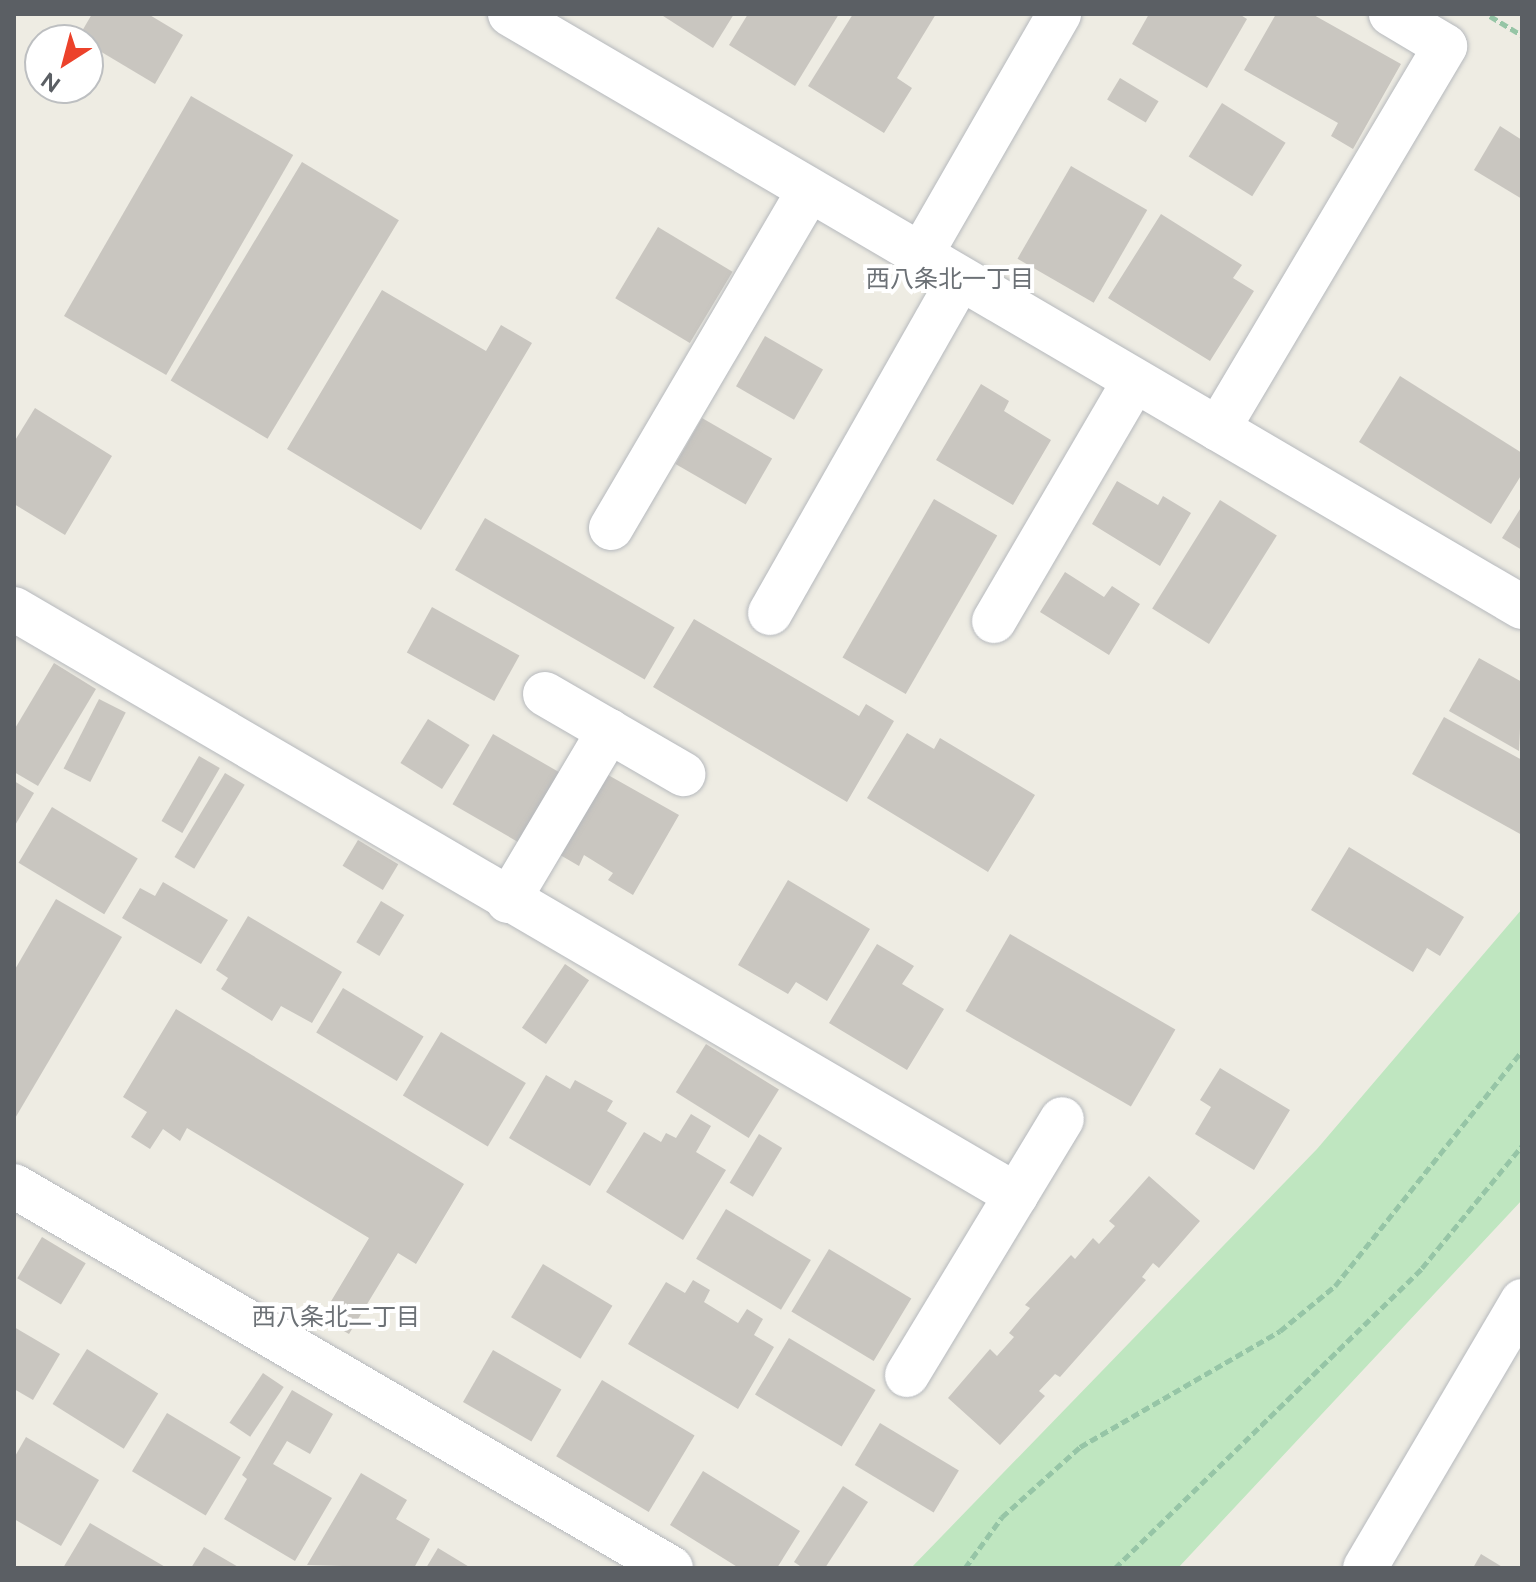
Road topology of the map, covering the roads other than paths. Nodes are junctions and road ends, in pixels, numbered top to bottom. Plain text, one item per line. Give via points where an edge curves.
1 (510, 14) edge
2 (1059, 14) edge
3 (1391, 14) edge
4 (809, 191) junction
5 (920, 256) junction
6 (960, 279) junction
7 (1134, 381) junction
8 (1218, 429) junction
9 (611, 528) dead end
10 (1522, 607) edge
11 (14, 609) edge
12 (770, 613) dead end
13 (994, 621) dead end
14 (545, 694) dead end
15 (609, 731) junction
16 (683, 774) dead end
17 (508, 901) junction
18 (1062, 1119) dead end
19 (14, 1186) edge
20 (1016, 1195) junction
21 (1516, 1326) edge
22 (907, 1375) dead end
23 (671, 1568) edge
24 (1365, 1568) edge

1 - 4 street
2 - 5 street
3 - 8 street via 1445,46
4 - 5 street
4 - 9 street
5 - 6 street
6 - 7 street
6 - 12 street
7 - 8 street
7 - 13 street
8 - 10 street
11 - 17 street
14 - 15 street
15 - 16 street
15 - 17 street
17 - 20 street
18 - 20 street
19 - 23 street
20 - 22 street
21 - 24 street

